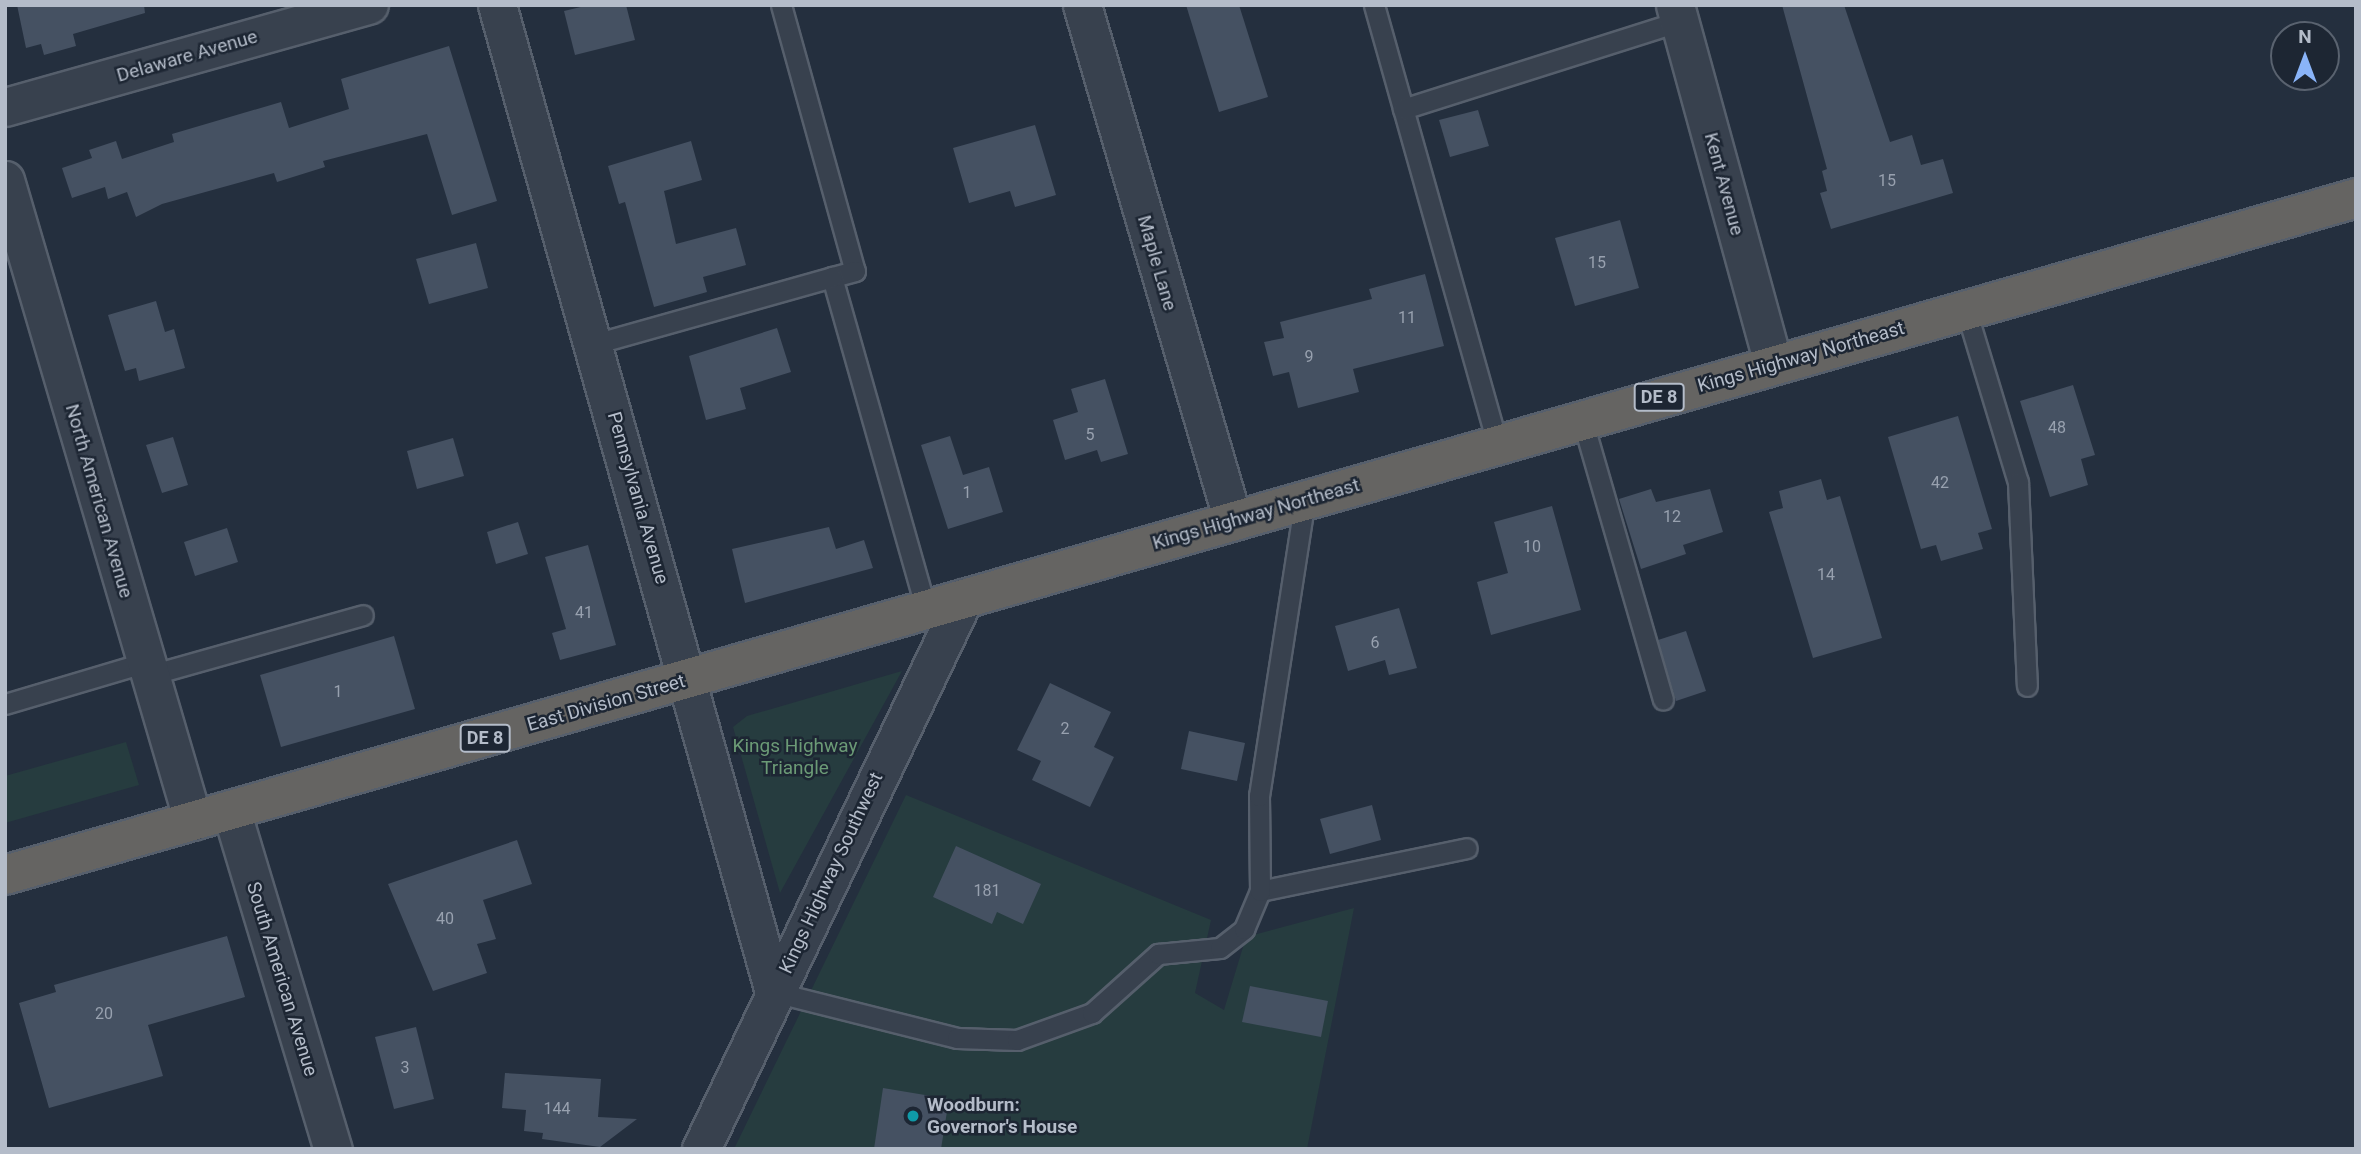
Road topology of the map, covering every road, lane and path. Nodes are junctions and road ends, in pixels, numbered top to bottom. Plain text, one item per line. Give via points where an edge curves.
1 (369, 5) edge
2 (497, 5) edge
3 (780, 5) edge
4 (1082, 5) edge
5 (1374, 5) edge
6 (1678, 13) edge
7 (5, 107) edge
8 (1403, 108) junction
9 (2356, 198) edge
10 (8, 202) edge
11 (832, 277) junction
12 (1966, 310) junction
13 (594, 344) junction
14 (1773, 364) junction
15 (1582, 419) junction
16 (1497, 443) junction
17 (1305, 500) junction
18 (1233, 521) junction
19 (964, 598) junction
20 (926, 609) junction
21 (363, 615) dead end
22 (148, 669) junction
23 (691, 679) junction
24 (2027, 685) dead end
25 (1663, 700) dead end
26 (5, 704) edge
27 (231, 810) junction
28 (193, 821) junction
29 (1467, 848) dead end
30 (5, 875) edge
31 (1260, 891) junction
32 (774, 992) junction
33 (333, 1149) edge
34 (701, 1149) edge

1 - 7 street, Delaware Avenue
2 - 13 street, Pennsylvania Avenue
3 - 11 lane via 855,271
4 - 18 street, Maple Lane
5 - 8 lane
6 - 8 lane
6 - 14 street, Kent Avenue
8 - 16 lane
9 - 12 highway, Kings Highway Northeast / DE 8
10 - 22 street, North American Avenue
11 - 13 lane
11 - 20 lane
12 - 14 highway, Kings Highway Northeast / DE 8
12 - 24 lane via 2018,482
13 - 23 street, Pennsylvania Avenue
14 - 15 highway, Kings Highway Northeast / DE 8
15 - 16 highway, Kings Highway Northeast / DE 8
15 - 25 lane
16 - 17 highway, Kings Highway Northeast / DE 8
17 - 18 highway, Kings Highway Northeast / DE 8
17 - 31 lane via 1259,796
18 - 19 highway, Kings Highway Northeast / DE 8
19 - 20 highway, East Division Street / DE 8
19 - 32 street, Kings Highway Southwest
20 - 23 highway, East Division Street / DE 8
21 - 22 lane
22 - 26 lane
22 - 28 street, North American Avenue
23 - 27 highway, East Division Street / DE 8
23 - 32 street, Pennsylvania Avenue
27 - 28 highway, East Division Street / DE 8
27 - 33 street, South American Avenue
28 - 30 highway, East Division Street / DE 8
29 - 31 lane
31 - 32 lane via 1244,929 1220,948 1158,954 1092,1013 1017,1040 957,1038
32 - 34 street, Kings Highway Southwest

